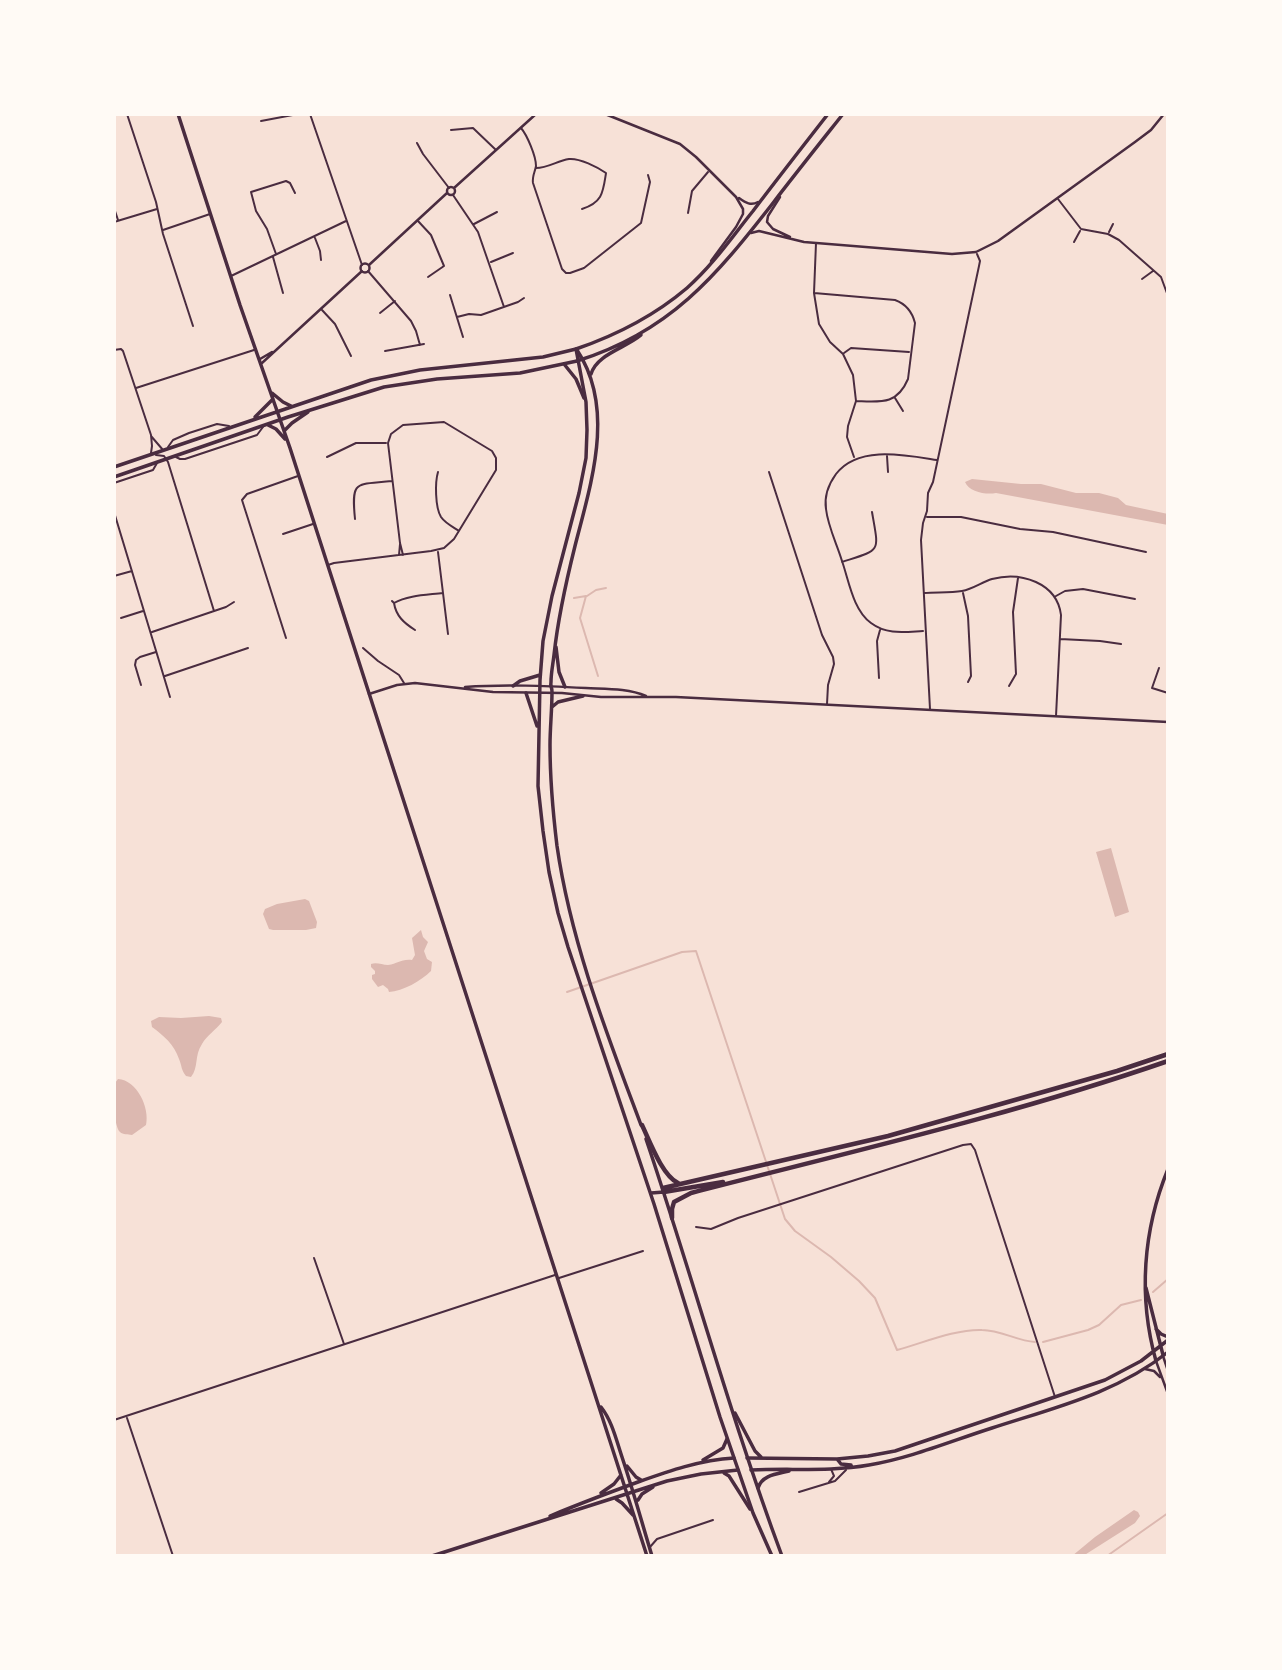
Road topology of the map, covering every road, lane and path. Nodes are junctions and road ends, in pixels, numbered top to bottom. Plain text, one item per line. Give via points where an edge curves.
1 (127, 114) edge
2 (178, 114) edge
3 (298, 114) edge
4 (310, 114) edge
5 (536, 114) edge
6 (605, 114) edge
7 (828, 114) edge
8 (842, 114) edge
9 (1164, 114) edge
10 (261, 121) dead end
11 (521, 128) junction
12 (450, 130) dead end
13 (417, 143) dead end
14 (496, 150) junction
15 (536, 168) junction
16 (710, 170) junction
17 (648, 175) dead end
18 (789, 183) junction
19 (449, 188) junction
20 (454, 188) junction
21 (295, 193) dead end
22 (447, 193) junction
23 (453, 195) junction
24 (736, 197) junction
25 (1058, 199) junction
26 (760, 202) junction
27 (114, 208) edge
28 (158, 209) junction
29 (582, 209) dead end
30 (498, 212) dead end
31 (688, 213) dead end
32 (210, 214) junction
33 (118, 220) junction
34 (418, 220) junction
35 (347, 221) junction
36 (114, 222) edge
37 (474, 224) junction
38 (1113, 224) dead end
39 (1081, 229) junction
40 (162, 230) junction
41 (750, 233) junction
42 (1108, 234) junction
43 (314, 236) junction
44 (796, 240) junction
45 (1074, 242) dead end
46 (816, 243) junction
47 (976, 252) junction
48 (513, 253) dead end
49 (275, 256) junction
50 (321, 260) dead end
51 (489, 263) junction
52 (362, 265) junction
53 (369, 265) junction
54 (709, 266) junction
55 (1154, 270) junction
56 (362, 271) junction
57 (368, 271) junction
58 (230, 276) junction
59 (428, 277) dead end
60 (1142, 279) dead end
61 (284, 293) dead end
62 (814, 293) junction
63 (450, 295) dead end
64 (1168, 296) edge
65 (524, 298) dead end
66 (395, 301) junction
67 (504, 307) junction
68 (321, 308) junction
69 (380, 313) dead end
70 (457, 317) junction
71 (193, 326) dead end
72 (648, 328) junction
73 (463, 337) dead end
74 (424, 344) dead end
75 (420, 345) junction
76 (576, 349) junction
77 (114, 350) edge
78 (255, 350) junction
79 (385, 351) dead end
80 (911, 352) junction
81 (843, 354) junction
82 (351, 356) dead end
83 (582, 359) junction
84 (577, 360) junction
85 (259, 361) junction
86 (564, 364) junction
87 (591, 379) junction
88 (135, 388) junction
89 (270, 391) junction
90 (895, 398) junction
91 (273, 399) junction
92 (856, 401) junction
93 (586, 402) junction
94 (291, 406) junction
95 (312, 409) junction
96 (277, 411) junction
97 (903, 411) dead end
98 (250, 420) junction
99 (281, 420) junction
100 (266, 425) junction
101 (231, 427) junction
102 (284, 431) junction
103 (151, 435) junction
104 (287, 440) junction
105 (387, 443) junction
106 (165, 449) junction
107 (151, 454) junction
108 (887, 455) junction
109 (327, 457) dead end
110 (166, 458) junction
111 (855, 458) junction
112 (938, 460) junction
113 (157, 462) junction
114 (114, 467) edge
115 (438, 472) dead end
116 (769, 472) dead end
117 (888, 472) dead end
118 (299, 476) junction
119 (114, 477) edge
120 (392, 481) junction
121 (114, 483) edge
122 (114, 512) edge
123 (872, 512) dead end
124 (926, 517) junction
125 (355, 519) dead end
126 (313, 524) junction
127 (117, 529) edge
128 (460, 531) junction
129 (283, 534) dead end
130 (400, 543) junction
131 (438, 550) junction
132 (1146, 552) dead end
133 (399, 555) junction
134 (403, 555) junction
135 (842, 562) junction
136 (327, 565) junction
137 (132, 571) junction
138 (114, 576) edge
139 (1018, 578) junction
140 (963, 591) junction
141 (443, 593) junction
142 (923, 593) junction
143 (1056, 596) junction
144 (1135, 599) dead end
145 (234, 602) dead end
146 (144, 611) junction
147 (214, 611) junction
148 (121, 618) dead end
149 (881, 629) junction
150 (415, 630) dead end
151 (925, 631) junction
152 (151, 632) junction
153 (449, 634) dead end
154 (286, 638) dead end
155 (556, 638) junction
156 (1060, 639) junction
157 (1121, 644) dead end
158 (363, 648) dead end
159 (248, 649) dead end
160 (156, 652) junction
161 (1158, 668) dead end
162 (541, 674) junction
163 (164, 676) junction
164 (879, 678) dead end
165 (968, 682) dead end
166 (404, 684) junction
167 (141, 685) dead end
168 (513, 686) junction
169 (1009, 686) dead end
170 (458, 687) junction
171 (540, 687) junction
172 (551, 687) junction
173 (565, 687) junction
174 (527, 693) junction
175 (541, 693) junction
176 (552, 693) junction
177 (1168, 693) edge
178 (369, 694) junction
179 (583, 696) junction
180 (648, 696) junction
181 (170, 697) dead end
182 (827, 705) junction
183 (551, 708) junction
184 (930, 710) junction
185 (1056, 717) junction
186 (1168, 722) edge
187 (539, 732) junction
188 (1168, 1054) edge
189 (1168, 1061) edge
190 (642, 1125) junction
191 (1168, 1169) edge
192 (737, 1181) junction
193 (680, 1183) junction
194 (663, 1190) junction
195 (651, 1192) junction
196 (672, 1217) junction
197 (696, 1227) dead end
198 (643, 1251) dead end
199 (314, 1258) dead end
200 (557, 1276) junction
201 (1145, 1282) junction
202 (1155, 1327) junction
203 (1168, 1339) edge
204 (344, 1345) junction
205 (1160, 1347) junction
206 (1153, 1352) junction
207 (1168, 1352) edge
208 (1163, 1356) junction
209 (1156, 1361) junction
210 (1168, 1367) edge
211 (1145, 1369) junction
212 (1162, 1380) junction
213 (1168, 1394) edge
214 (1055, 1397) junction
215 (600, 1405) junction
216 (1059, 1406) junction
217 (732, 1408) junction
218 (127, 1416) junction
219 (114, 1420) edge
220 (727, 1439) junction
221 (762, 1457) junction
222 (622, 1458) junction
223 (734, 1458) junction
224 (747, 1458) junction
225 (837, 1459) junction
226 (698, 1463) junction
227 (860, 1466) junction
228 (850, 1468) junction
229 (794, 1469) junction
230 (830, 1469) junction
231 (738, 1470) junction
232 (751, 1470) junction
233 (719, 1472) junction
234 (621, 1475) junction
235 (644, 1480) junction
236 (659, 1483) junction
237 (825, 1484) junction
238 (631, 1485) junction
239 (625, 1487) junction
240 (634, 1491) junction
241 (758, 1492) junction
242 (799, 1492) dead end
243 (627, 1494) junction
244 (594, 1497) junction
245 (614, 1498) junction
246 (637, 1502) junction
247 (594, 1504) junction
248 (753, 1513) junction
249 (636, 1520) junction
250 (713, 1520) dead end
251 (535, 1522) junction
252 (646, 1534) junction
253 (657, 1539) junction
254 (650, 1548) junction
255 (173, 1556) edge
256 (432, 1556) edge
257 (650, 1556) edge
258 (772, 1556) edge
259 (782, 1556) edge

1 - 28 street
2 - 32 main road
3 - 10 street
4 - 35 street
5 - 11 main road
6 - 16 main road via 680,144
7 - 26 main road
8 - 18 main road
9 - 25 main road via 1151,130
11 - 14 main road
11 - 15 street
12 - 14 street via 473,128
13 - 19 street
14 - 20 main road
15 - 17 street via 533,183 566,273 584,268 641,223
15 - 29 street via 576,159 606,173 599,199
16 - 24 main road
16 - 31 street via 692,191
18 - 41 main road
18 - 44 main road via 767,222
19 - 20 main road
19 - 22 main road
20 - 23 main road
21 - 49 street via 286,181 251,192
22 - 23 main road
22 - 34 main road
23 - 37 street
24 - 26 main road via 748,204
24 - 54 main road via 744,211
25 - 39 street
25 - 47 main road
26 - 54 main road
27 - 33 street
28 - 33 street
28 - 40 street
30 - 37 street
32 - 40 street
32 - 58 main road
33 - 36 street
34 - 53 main road
34 - 59 street via 431,235 444,266
35 - 43 street
35 - 52 street
37 - 51 street
38 - 42 street
39 - 42 street
39 - 45 street
40 - 71 street
41 - 44 main road via 762,231
41 - 72 main road via 696,294
42 - 55 street
43 - 49 street
43 - 50 street
44 - 46 main road
46 - 47 main road
46 - 62 street
47 - 112 street via 979,267
48 - 51 street
49 - 58 street
49 - 61 street
51 - 67 street
52 - 53 main road
52 - 56 main road
53 - 57 main road
54 - 76 main road via 650,315
55 - 60 street
55 - 64 street
56 - 57 main road
56 - 68 main road
57 - 66 street
58 - 78 main road
62 - 80 street via 902,302 914,316
62 - 81 street via 819,324
63 - 70 street
65 - 67 street
66 - 69 street
66 - 75 street via 411,321
67 - 70 street
68 - 82 street
68 - 85 main road
70 - 73 street
72 - 83 main road
72 - 87 main road via 598,362
74 - 75 street
75 - 79 street
76 - 83 main road
76 - 84 main road
76 - 94 main road via 530,359 394,374
77 - 88 street via 121,349
78 - 85 main road
78 - 88 street
80 - 81 street via 851,348
80 - 90 street via 908,379
81 - 92 street via 853,375
83 - 84 main road
83 - 87 main road
84 - 86 main road
84 - 93 main road
85 - 89 main road
86 - 93 main road
86 - 95 main road via 520,373 410,382
87 - 155 main road via 596,461
88 - 103 street
89 - 91 main road
89 - 94 main road
90 - 92 street
90 - 97 street
91 - 96 main road
91 - 98 main road
92 - 111 street via 847,437
93 - 162 main road via 586,458 552,596
94 - 96 main road
95 - 99 main road
95 - 102 main road
96 - 98 main road
96 - 99 main road
98 - 101 main road
99 - 100 main road
99 - 102 main road
100 - 104 main road
100 - 110 main road
101 - 106 main road
101 - 106 street via 217,424 189,433
102 - 104 main road
103 - 106 street
103 - 107 street
104 - 118 main road
105 - 109 street via 356,443
105 - 120 street
105 - 128 street via 403,425 444,422 494,453 496,470
106 - 107 main road
107 - 110 street
107 - 114 main road
108 - 111 street
108 - 112 street
108 - 117 street
110 - 113 main road
110 - 147 street
111 - 135 street via 839,470 826,494 826,512
112 - 124 street via 928,490
113 - 119 main road
113 - 121 street via 153,470
115 - 128 street via 439,511
116 - 182 street via 833,657
118 - 126 main road
118 - 154 street via 247,494 242,500
120 - 125 street via 357,488
120 - 130 street
122 - 127 street
123 - 135 street via 876,547
124 - 132 street via 961,517
124 - 142 street
126 - 129 street
126 - 136 main road
127 - 137 street
128 - 131 street
130 - 133 street
130 - 134 street
131 - 134 street
131 - 141 street
133 - 134 street
133 - 136 street
135 - 149 street via 858,607
136 - 178 main road
137 - 138 street
137 - 146 street
139 - 140 street via 995,578
139 - 143 street via 1037,582
139 - 169 street via 1013,612 1016,674
140 - 142 street
140 - 165 street
141 - 150 street via 393,602 396,613
141 - 153 street
142 - 151 street
143 - 144 street via 1083,589
143 - 156 street
145 - 147 street
146 - 148 street
146 - 152 street
147 - 152 street
149 - 151 street
149 - 164 street via 877,641
151 - 184 street
152 - 160 street
155 - 172 main road
155 - 173 main road
156 - 157 street
156 - 185 street
158 - 166 street
159 - 163 street
160 - 163 street
160 - 167 street via 136,660
161 - 177 street via 1152,688
162 - 168 main road
162 - 171 main road
163 - 181 street
166 - 170 main road
166 - 178 main road
168 - 170 main road
168 - 171 main road
170 - 174 main road
171 - 172 main road
171 - 175 main road
172 - 173 main road
172 - 176 main road
173 - 180 main road
174 - 175 main road
174 - 187 main road
175 - 176 main road
175 - 187 main road
176 - 179 main road
176 - 183 main road
178 - 200 main road
179 - 180 main road
179 - 183 main road
180 - 182 main road
182 - 184 main road
183 - 190 main road via 557,846 571,918 591,988
184 - 185 main road
185 - 186 main road
187 - 195 main road via 538,786 558,913
188 - 193 highway via 888,1136
189 - 192 highway via 885,1145
190 - 193 highway via 664,1169
190 - 194 main road
191 - 201 main road via 1150,1227
192 - 194 highway
192 - 196 highway via 683,1196 673,1204
193 - 194 highway
194 - 195 main road
194 - 196 main road
195 - 220 main road
196 - 217 main road
197 - 214 street via 712,1229 971,1144
198 - 200 street
199 - 204 street
200 - 204 street
200 - 215 main road
201 - 202 main road
201 - 206 main road
202 - 203 main road
202 - 205 main road
203 - 205 main road
204 - 218 street
205 - 206 main road
205 - 208 main road
206 - 209 main road
206 - 214 main road via 1113,1376
207 - 208 main road
208 - 209 main road
208 - 210 main road
209 - 211 main road
209 - 212 main road
211 - 212 main road
211 - 216 main road via 1111,1388
212 - 213 main road
214 - 216 main road
214 - 225 main road via 895,1451
215 - 222 main road via 608,1415
215 - 234 main road
216 - 227 main road via 904,1457
217 - 221 main road
217 - 224 main road
218 - 219 street
218 - 255 street
220 - 223 main road
220 - 226 main road via 723,1448
221 - 224 main road
221 - 225 main road
222 - 235 main road via 635,1477
222 - 238 main road
223 - 226 main road
223 - 231 main road
224 - 232 main road
225 - 227 main road
226 - 235 main road
227 - 228 main road
228 - 230 main road
228 - 237 street
229 - 230 main road
229 - 232 main road
229 - 241 main road via 765,1478
230 - 237 street via 834,1477
231 - 233 main road
231 - 248 main road
232 - 241 main road
233 - 236 main road
233 - 248 main road via 729,1475
234 - 239 main road
234 - 244 main road
235 - 238 main road
236 - 240 main road
236 - 246 main road
237 - 242 street
238 - 239 main road
238 - 240 main road
239 - 243 main road
239 - 244 main road
240 - 243 main road
240 - 246 main road
241 - 259 main road
243 - 245 main road
243 - 249 main road
244 - 247 main road
244 - 251 main road
245 - 247 main road
245 - 249 main road
246 - 252 main road
247 - 251 main road
248 - 258 main road
249 - 257 main road
250 - 253 street
251 - 256 main road
252 - 253 street
252 - 254 main road
253 - 254 street
254 - 257 main road

